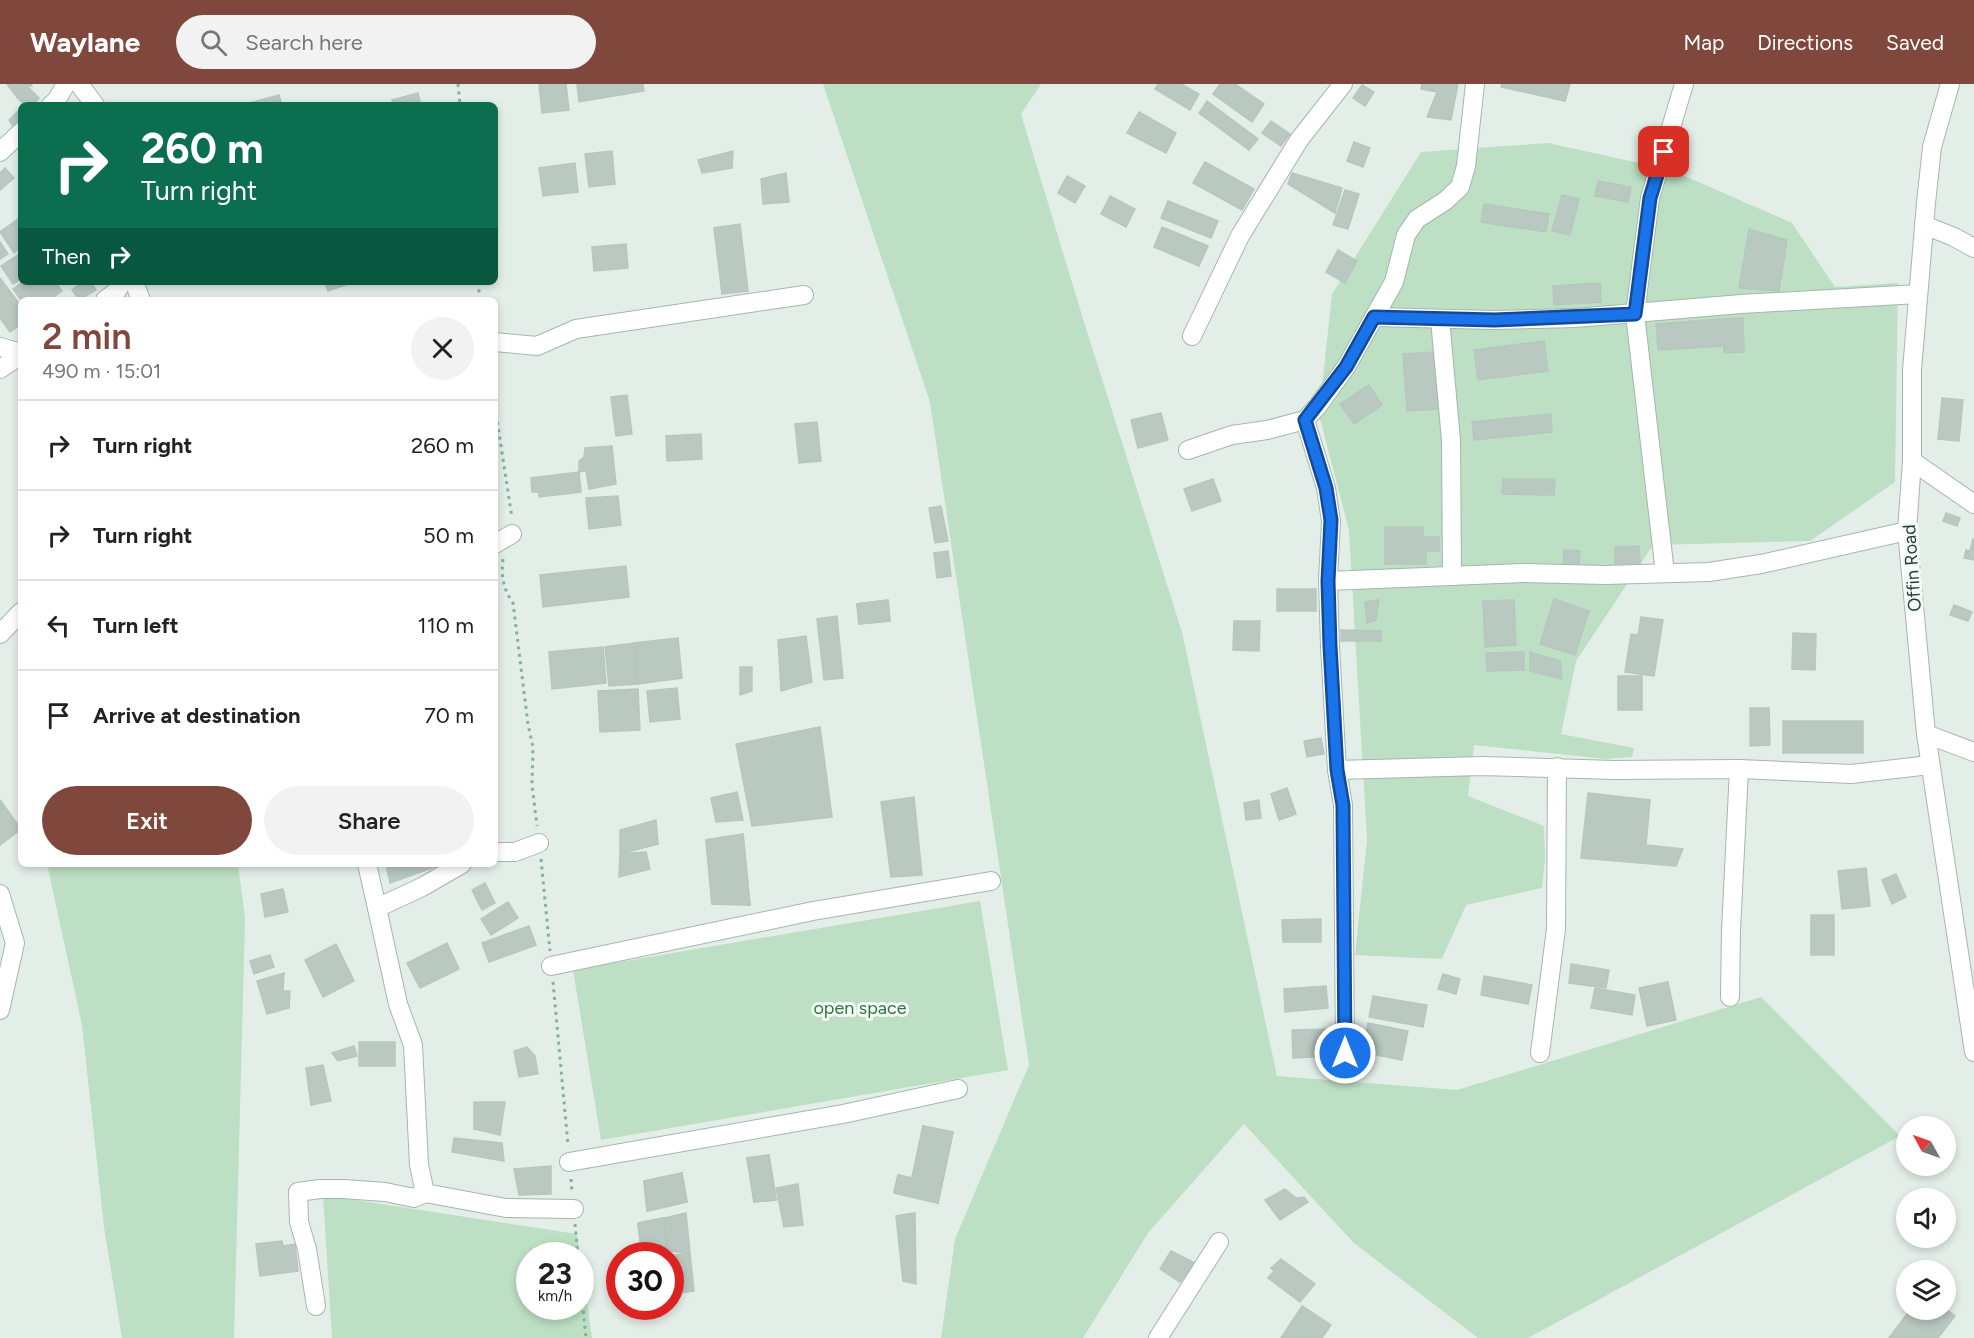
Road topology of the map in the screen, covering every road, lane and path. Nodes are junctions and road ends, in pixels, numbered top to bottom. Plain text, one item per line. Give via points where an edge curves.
1 (66, 84) edge
2 (79, 84) edge
3 (458, 84) edge
4 (1343, 84) edge
5 (1475, 84) edge
6 (1684, 84) edge
7 (1950, 84) edge
8 (55, 102) edge
9 (93, 102) edge
10 (460, 102) edge
11 (18, 135) edge
12 (0, 152) edge
13 (1924, 225) junction
14 (1974, 248) edge
15 (120, 285) edge
16 (1918, 294) junction
17 (804, 295) dead end
18 (109, 297) edge
19 (1635, 314) junction
20 (1374, 317) junction
21 (1440, 319) junction
22 (1192, 336) dead end
23 (498, 342) edge
24 (0, 347) edge
25 (18, 353) edge
26 (18, 356) edge
27 (0, 369) edge
28 (1305, 420) junction
29 (1188, 450) dead end
30 (1912, 461) junction
31 (1974, 504) edge
32 (1907, 531) junction
33 (512, 534) dead end
34 (498, 542) edge
35 (1665, 573) junction
36 (1452, 576) junction
37 (1328, 581) junction
38 (18, 615) edge
39 (0, 634) edge
40 (1926, 734) junction
41 (1974, 752) edge
42 (1930, 765) junction
43 (1557, 767) junction
44 (1739, 769) junction
45 (1337, 770) junction
46 (539, 843) dead end
47 (498, 852) edge
48 (368, 867) edge
49 (457, 867) edge
50 (991, 881) dead end
51 (0, 894) edge
52 (377, 908) junction
53 (551, 966) dead end
54 (1730, 998) dead end
55 (0, 1010) edge
56 (1973, 1041) edge
57 (1345, 1053) dead end
58 (1540, 1053) dead end
59 (958, 1089) dead end
60 (569, 1162) dead end
61 (425, 1193) junction
62 (574, 1209) dead end
63 (1219, 1242) dead end
64 (316, 1306) dead end
65 (584, 1320) edge
66 (586, 1338) edge
67 (1158, 1338) edge

1 - 8 street
2 - 9 street
3 - 10 path
4 - 22 street via 1299,140 1240,236
5 - 20 street via 1460,187 1417,219 1406,235 1394,282
6 - 19 street via 1650,198
7 - 13 street, Offin Road via 1932,147
11 - 12 street
13 - 14 street
13 - 16 street, Offin Road
15 - 18 street
16 - 19 street
16 - 30 street, Offin Road via 1912,370
17 - 23 street via 576,329 537,346
19 - 21 street
19 - 35 street
20 - 21 street
20 - 28 street via 1346,367
21 - 36 street via 1451,440
24 - 25 street
26 - 27 street
28 - 29 street via 1232,435
28 - 37 street via 1326,488 1331,520
30 - 31 street
30 - 32 street, Offin Road
32 - 35 street via 1761,564 1708,572
32 - 40 street, Offin Road
33 - 34 street
35 - 36 street
36 - 37 street
37 - 45 street
38 - 39 street
40 - 41 street
40 - 42 street, Offin Road
42 - 44 street via 1851,774
42 - 56 street, Offin Road
43 - 44 street
43 - 45 street
43 - 58 street via 1556,929
44 - 54 street
45 - 57 street via 1343,805
46 - 47 street via 515,852
48 - 52 street
49 - 52 street
50 - 53 street via 813,911
51 - 55 street via 15,943
52 - 61 street via 398,1004 413,1045 419,1165
59 - 60 street via 843,1114
61 - 62 street via 506,1208
61 - 64 street via 414,1198 343,1189 298,1192 299,1222
63 - 67 street
65 - 66 path

